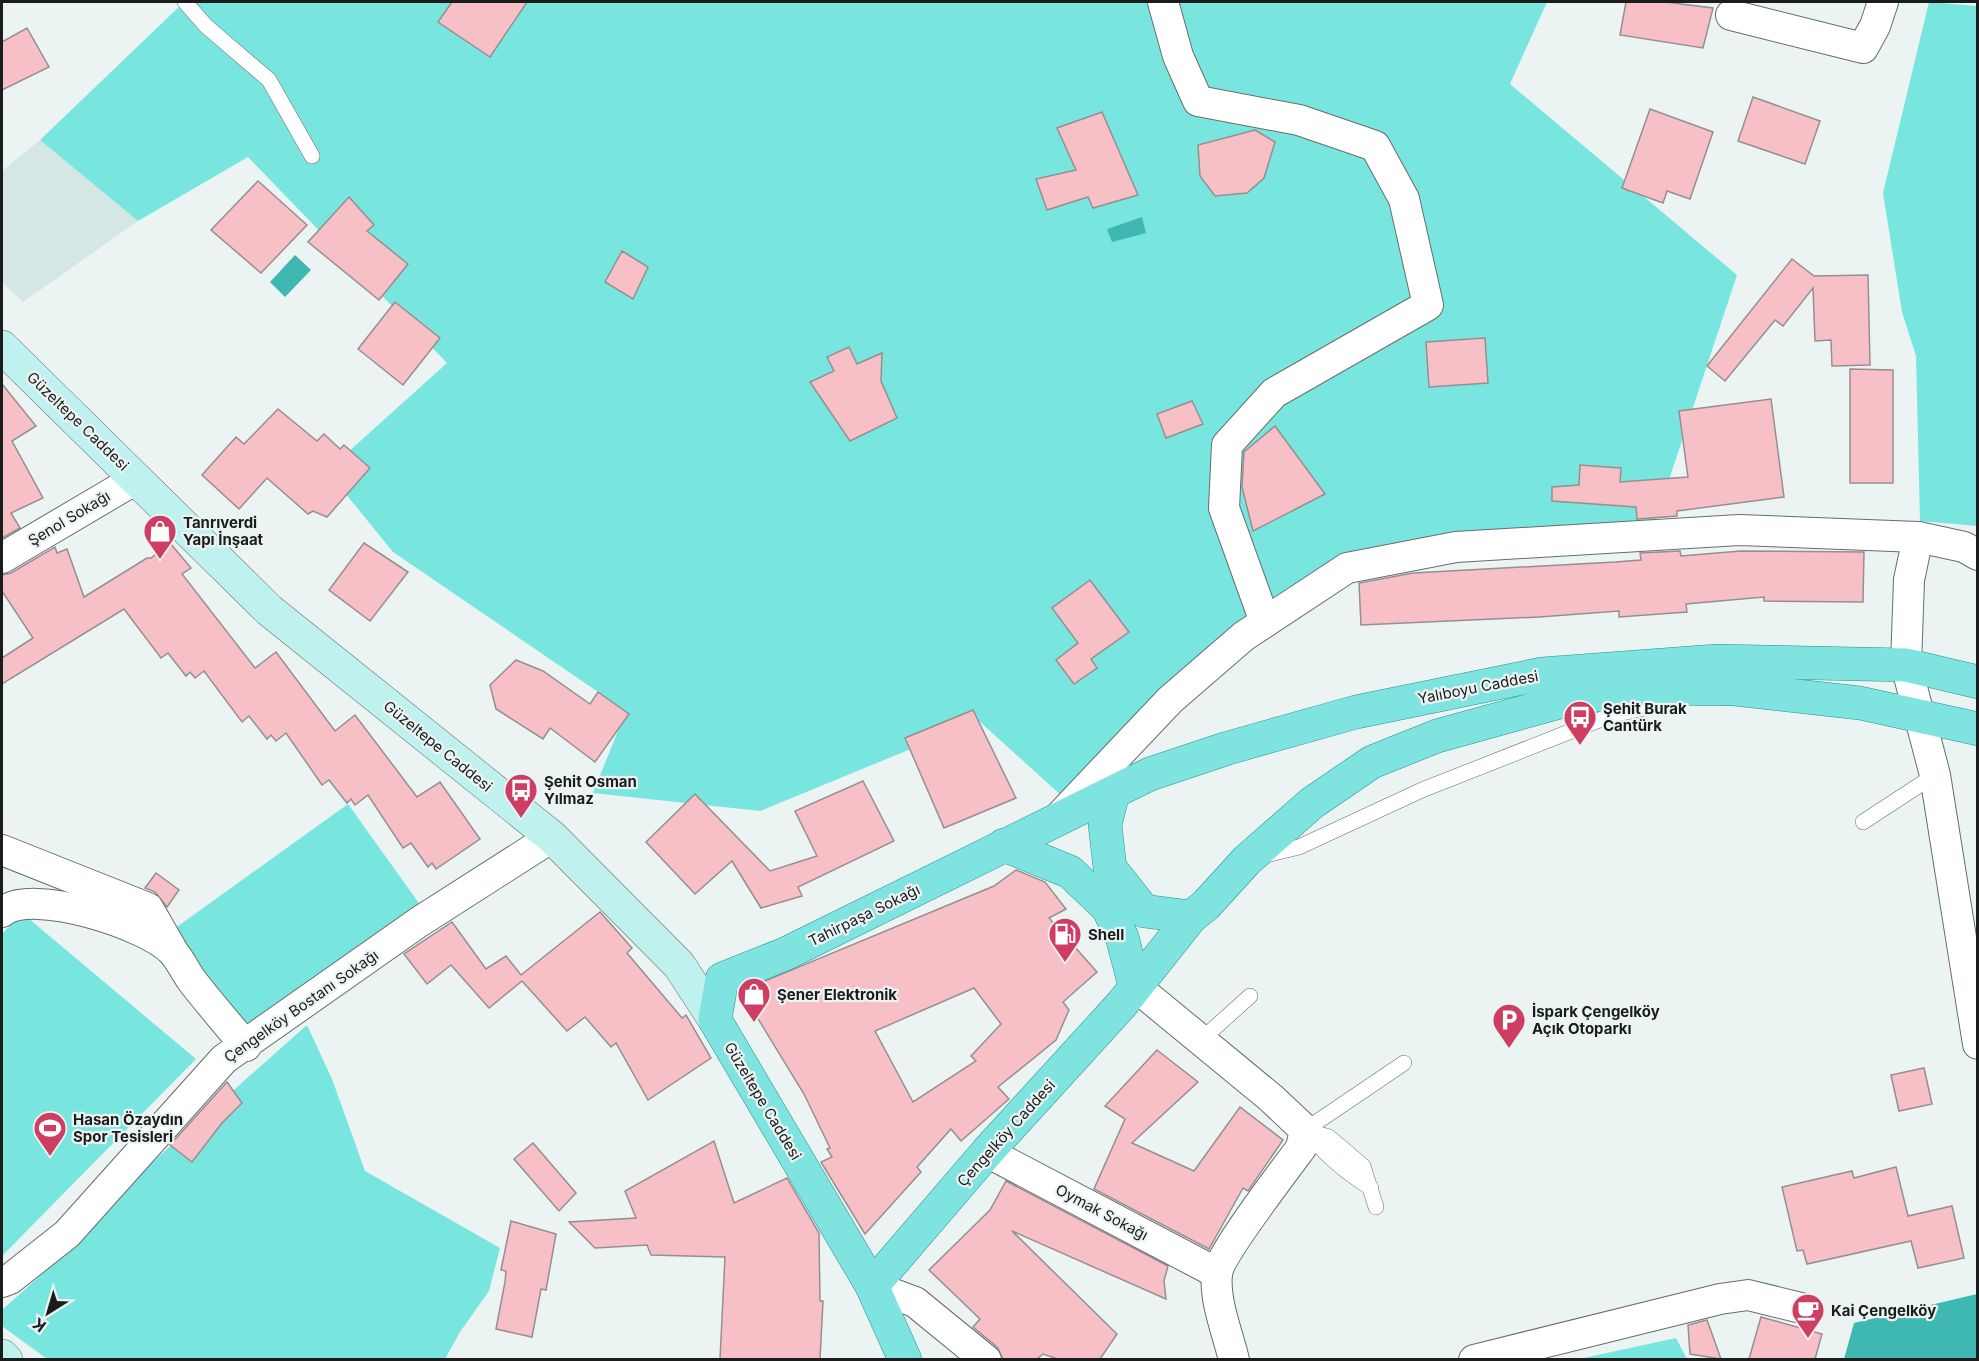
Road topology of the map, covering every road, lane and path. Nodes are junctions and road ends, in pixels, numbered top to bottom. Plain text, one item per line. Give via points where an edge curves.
1 (185, 2) edge
2 (1163, 2) edge
3 (1883, 2) edge
4 (1731, 15) dead end
5 (312, 156) dead end
6 (2, 347) edge
7 (136, 478) junction
8 (1918, 537) junction
9 (1977, 555) edge
10 (2, 558) edge
11 (1265, 622) junction
12 (1906, 665) junction
13 (1977, 682) edge
14 (1735, 689) junction
15 (1917, 715) junction
16 (1977, 729) edge
17 (1935, 775) junction
18 (1113, 793) junction
19 (1057, 820) junction
20 (1863, 822) dead end
21 (552, 837) junction
22 (1004, 845) junction
23 (2, 850) edge
24 (1247, 860) junction
25 (2, 912) edge
26 (1191, 917) junction
27 (172, 950) junction
28 (679, 965) junction
29 (722, 979) junction
30 (1135, 986) junction
31 (1250, 996) dead end
32 (715, 1020) junction
33 (1200, 1041) junction
34 (1977, 1044) edge
35 (246, 1047) junction
36 (1404, 1063) dead end
37 (1305, 1130) junction
38 (987, 1152) junction
39 (1376, 1207) dead end
40 (1217, 1272) junction
41 (2, 1282) edge
42 (872, 1286) junction
43 (1801, 1308) dead end
44 (2, 1356) edge
45 (6, 1359) edge
46 (905, 1359) edge
47 (986, 1359) edge
48 (1234, 1359) edge
49 (1474, 1359) edge

1 - 5 lane via 206,26 269,80
2 - 11 street via 1178,56 1198,101 1299,120 1375,146 1404,199 1428,305 1274,393 1227,445 1224,508
3 - 4 street via 1863,48
6 - 7 main road, Güzeltepe Caddesi
7 - 10 street, Şenol Sokağı
7 - 21 main road, Güzeltepe Caddesi via 269,610
8 - 9 street via 1964,547
8 - 11 street via 1739,530 1456,547 1347,568
8 - 12 street via 1909,580
11 - 19 street via 1170,700
12 - 13 main road, Yalıboyu Caddesi
12 - 15 street
12 - 18 main road, Yalıboyu Caddesi via 1717,661 1542,674 1336,717 1150,774
14 - 15 main road, Yalıboyu Caddesi
14 - 24 lane via 1612,715 1422,790 1299,847
14 - 24 main road, Yalıboyu Caddesi via 1637,688 1563,701 1437,736 1372,762 1312,803
15 - 16 main road, Yalıboyu Caddesi
15 - 17 street
17 - 20 lane
17 - 34 street
18 - 19 main road, Yalıboyu Caddesi
18 - 26 main road via 1105,825 1110,868 1144,911
19 - 22 main road, Yalıboyu Caddesi
21 - 28 main road, Güzeltepe Caddesi
21 - 35 street, Çengelköy Bostanı Sokağı via 418,922
22 - 29 main road, Tahirpaşa Sokağı via 785,954
22 - 30 main road via 1070,872 1108,908 1122,937
23 - 27 street via 148,908
24 - 26 main road, Yalıboyu Caddesi
25 - 27 street via 9,905 50,904 88,912 142,933
26 - 30 main road, Çengelköy Caddesi
27 - 35 street
28 - 29 main road
28 - 32 main road, Güzeltepe Caddesi
29 - 32 main road
30 - 33 street
30 - 38 main road, Çengelköy Caddesi
31 - 33 lane
32 - 42 main road, Güzeltepe Caddesi
33 - 37 street
35 - 41 street, Çengelköy Bostanı Sokağı via 224,1059 67,1234
36 - 37 lane
37 - 39 lane via 1327,1156 1371,1188
37 - 40 street via 1301,1148
38 - 40 street, Oymak Sokağı
38 - 42 main road, Çengelköy Caddesi
40 - 48 street
42 - 46 main road
42 - 47 street via 915,1302
43 - 49 street via 1748,1295 1720,1299
44 - 45 main road

